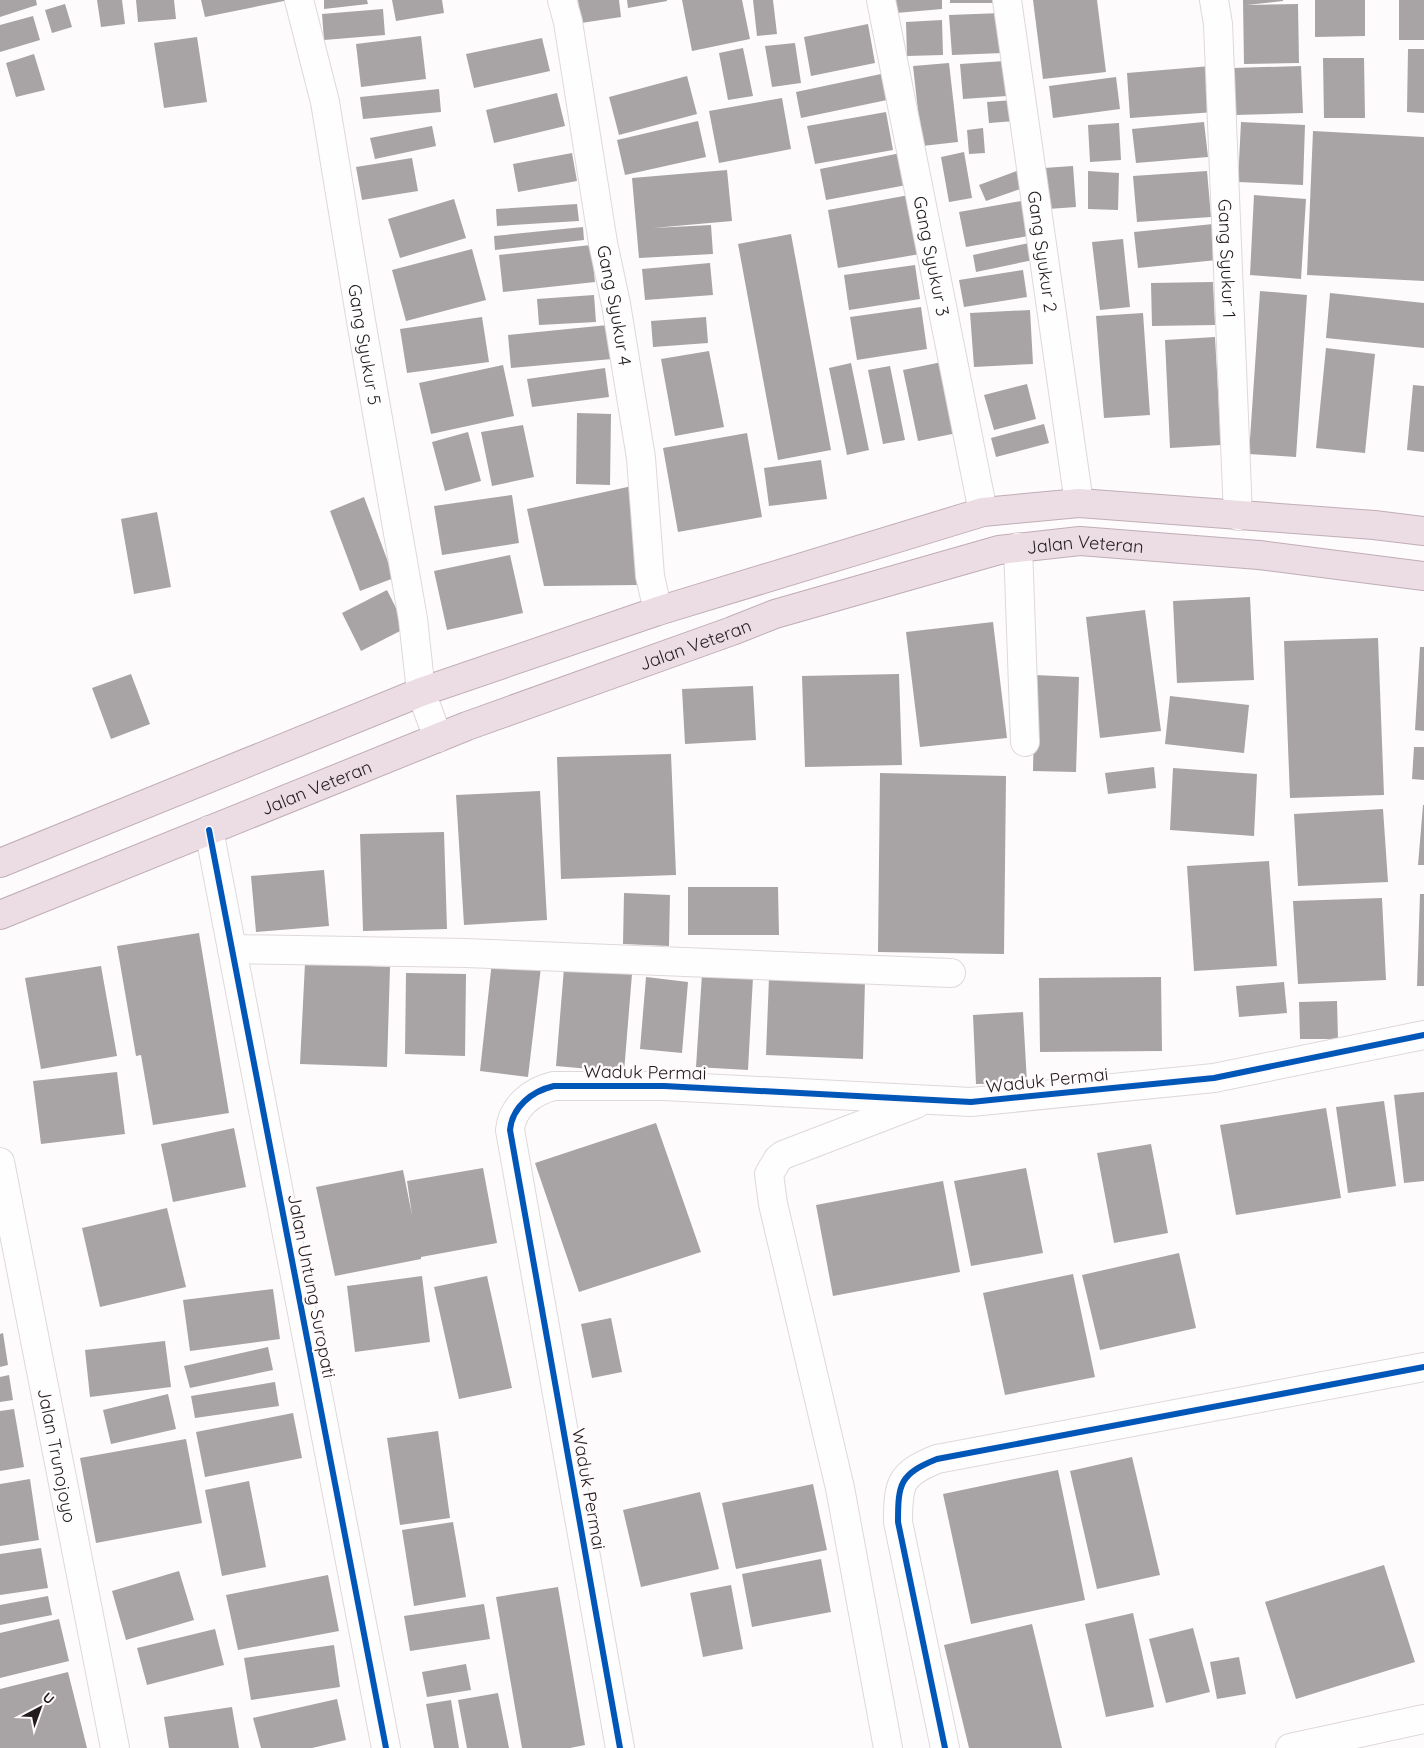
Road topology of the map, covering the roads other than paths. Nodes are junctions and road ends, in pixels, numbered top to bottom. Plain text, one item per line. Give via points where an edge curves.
1 (299, 0) edge
2 (562, 0) edge
3 (881, 0) edge
4 (1007, 0) edge
5 (1214, 0) edge
6 (1079, 503) junction
7 (984, 512) junction
8 (1238, 516) junction
9 (1424, 531) edge
10 (1018, 548) junction
11 (1424, 576) edge
12 (658, 611) junction
13 (421, 692) junction
14 (438, 738) junction
15 (1025, 742) dead end
16 (209, 830) junction
17 (0, 863) edge
18 (0, 915) edge
19 (232, 949) junction
20 (951, 973) dead end
21 (1424, 1035) edge
22 (927, 1100) junction
23 (0, 1162) edge
24 (1424, 1367) edge
25 (1424, 1719) edge
26 (115, 1748) edge
27 (386, 1748) edge
28 (620, 1748) edge
29 (888, 1748) edge
30 (945, 1748) edge
31 (1290, 1748) edge

1 - 13 street, Gang Syukur 5 via 325,102 413,618
2 - 12 street, Gang Syukur 4 via 640,448 650,576
3 - 7 street, Gang Syukur 3
4 - 6 street, Gang Syukur 2
5 - 8 street, Gang Syukur 1 via 1218,24
6 - 7 highway
6 - 8 highway
7 - 12 highway
8 - 9 highway
10 - 11 highway, Jalan Veteran via 1080,541 1259,555
10 - 14 highway, Jalan Veteran via 999,550 774,614
10 - 15 street
12 - 13 highway
13 - 14 street, Gang Syukur 5
13 - 17 highway
14 - 16 highway, Jalan Veteran
16 - 18 highway, Jalan Veteran
16 - 19 street, Jalan Untung Suropati
19 - 20 street via 466,952
19 - 27 street, Jalan Untung Suropati
21 - 22 street, Waduk Permai via 1214,1078 971,1102
22 - 28 street, Waduk Permai via 664,1086 554,1086 527,1098 513,1115 510,1130
22 - 29 street via 783,1155 769,1174 777,1227 840,1488
23 - 26 street, Jalan Trunojoyo
24 - 30 street via 937,1460 910,1473 900,1490 898,1522
25 - 31 street

